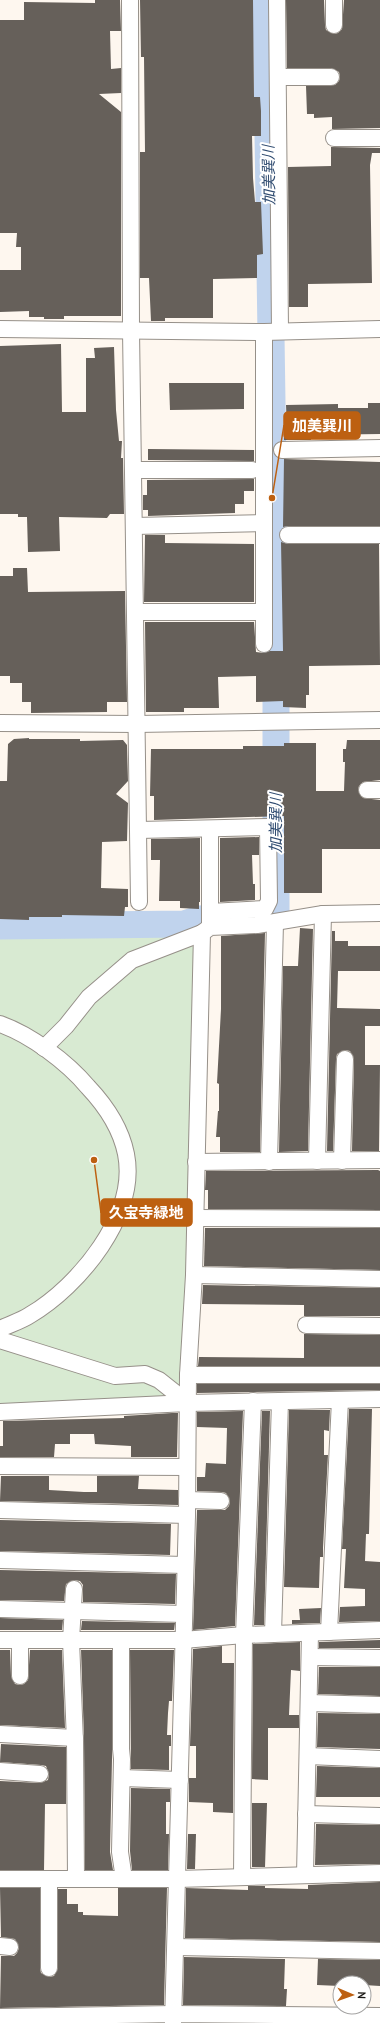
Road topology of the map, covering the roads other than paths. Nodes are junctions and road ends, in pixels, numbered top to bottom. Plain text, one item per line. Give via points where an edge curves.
1 (130, 0) edge
2 (277, 0) edge
3 (334, 0) edge
4 (334, 25) dead end
5 (278, 77) junction
6 (331, 77) dead end
7 (334, 138) dead end
8 (380, 138) edge
9 (380, 329) edge
10 (0, 330) edge
11 (131, 330) junction
12 (272, 331) junction
13 (380, 448) edge
14 (282, 450) dead end
15 (133, 470) junction
16 (252, 470) dead end
17 (264, 523) junction
18 (134, 526) junction
19 (288, 535) dead end
20 (380, 535) edge
21 (135, 612) junction
22 (264, 612) junction
23 (264, 644) dead end
24 (380, 720) edge
25 (0, 723) edge
26 (137, 724) junction
27 (210, 829) junction
28 (139, 830) junction
29 (139, 902) dead end
30 (380, 913) edge
31 (323, 914) junction
32 (274, 923) junction
33 (207, 924) junction
34 (0, 1024) edge
35 (44, 1048) junction
36 (345, 1059) dead end
37 (380, 1160) edge
38 (317, 1161) junction
39 (342, 1161) junction
40 (196, 1162) junction
41 (269, 1162) junction
42 (195, 1218) junction
43 (380, 1219) edge
44 (194, 1275) junction
45 (380, 1279) edge
46 (306, 1325) dead end
47 (380, 1326) edge
48 (0, 1329) edge
49 (0, 1340) edge
50 (188, 1375) junction
51 (380, 1375) edge
52 (380, 1399) edge
53 (340, 1400) junction
54 (280, 1401) junction
55 (253, 1402) junction
56 (188, 1403) junction
57 (0, 1412) edge
58 (0, 1466) edge
59 (187, 1467) junction
60 (221, 1501) dead end
61 (187, 1508) junction
62 (0, 1510) edge
63 (0, 1560) edge
64 (184, 1565) junction
65 (74, 1589) dead end
66 (0, 1609) edge
67 (72, 1611) junction
68 (183, 1614) junction
69 (380, 1630) edge
70 (330, 1632) junction
71 (310, 1633) junction
72 (273, 1634) junction
73 (244, 1635) junction
74 (0, 1640) edge
75 (20, 1640) junction
76 (71, 1640) junction
77 (121, 1640) junction
78 (183, 1640) junction
79 (310, 1657) junction
80 (380, 1658) edge
81 (20, 1676) dead end
82 (309, 1704) junction
83 (380, 1705) edge
84 (0, 1734) edge
85 (75, 1738) junction
86 (308, 1756) junction
87 (380, 1759) edge
88 (0, 1771) edge
89 (40, 1774) dead end
90 (122, 1778) junction
91 (180, 1780) junction
92 (306, 1814) junction
93 (380, 1816) edge
94 (380, 1873) edge
95 (305, 1875) junction
96 (242, 1877) junction
97 (0, 1879) edge
98 (49, 1879) junction
99 (76, 1879) junction
100 (124, 1879) junction
101 (178, 1879) junction
102 (176, 1948) junction
103 (380, 1951) edge
104 (48, 1968) dead end
105 (380, 2016) edge
106 (0, 2017) edge
107 (173, 2019) edge

1 - 11 street
2 - 5 street
3 - 4 street
5 - 6 street
5 - 12 street
7 - 8 street
9 - 12 street
10 - 11 street
11 - 12 street
11 - 15 street
12 - 17 street
13 - 14 street
15 - 16 street
15 - 18 street
17 - 18 street
17 - 22 street
18 - 21 street
19 - 20 street
21 - 22 street
21 - 26 street
22 - 23 street
24 - 26 street
25 - 26 street
26 - 28 street
27 - 28 street
27 - 33 street
27 - 33 street via 268,827 269,901 265,909
28 - 29 street
30 - 31 street
31 - 32 street
31 - 38 street
32 - 33 street
32 - 41 street
33 - 35 street via 132,960 89,997
33 - 40 street
34 - 35 street
35 - 48 street via 79,1076 101,1101 116,1127 126,1154 128,1184 120,1215 87,1266 30,1315
36 - 39 street
37 - 39 street
38 - 39 street
38 - 41 street
40 - 41 street
40 - 42 street
42 - 43 street
42 - 44 street
44 - 45 street
44 - 50 street
46 - 47 street
49 - 56 street via 115,1376 145,1374 159,1380
50 - 51 street
50 - 56 street
52 - 53 street
53 - 54 street
53 - 70 street
54 - 55 street
54 - 72 street
55 - 56 street
55 - 73 street
56 - 57 street
56 - 59 street
58 - 59 street
59 - 61 street
60 - 61 street
61 - 62 street
61 - 64 street
63 - 64 street
64 - 68 street
65 - 67 street
66 - 67 street
67 - 68 street
67 - 76 street
68 - 78 street
69 - 70 street
70 - 71 street
71 - 72 street
71 - 79 street
72 - 73 street
73 - 78 street
73 - 96 street
74 - 75 street
75 - 76 street
75 - 81 street
76 - 77 street
76 - 85 street
77 - 78 street
77 - 90 street
78 - 91 street
79 - 80 street
79 - 82 street
82 - 83 street
82 - 86 street
84 - 85 street
85 - 99 street
86 - 87 street
86 - 92 street
88 - 89 street
90 - 91 street
90 - 100 street via 120,1852
91 - 101 street
92 - 93 street
92 - 95 street
94 - 95 street
95 - 96 street
96 - 101 street
97 - 98 street
98 - 99 street
98 - 104 street
99 - 100 street
100 - 101 street
101 - 102 street
102 - 103 street
102 - 107 street
105 - 107 street
106 - 107 street

